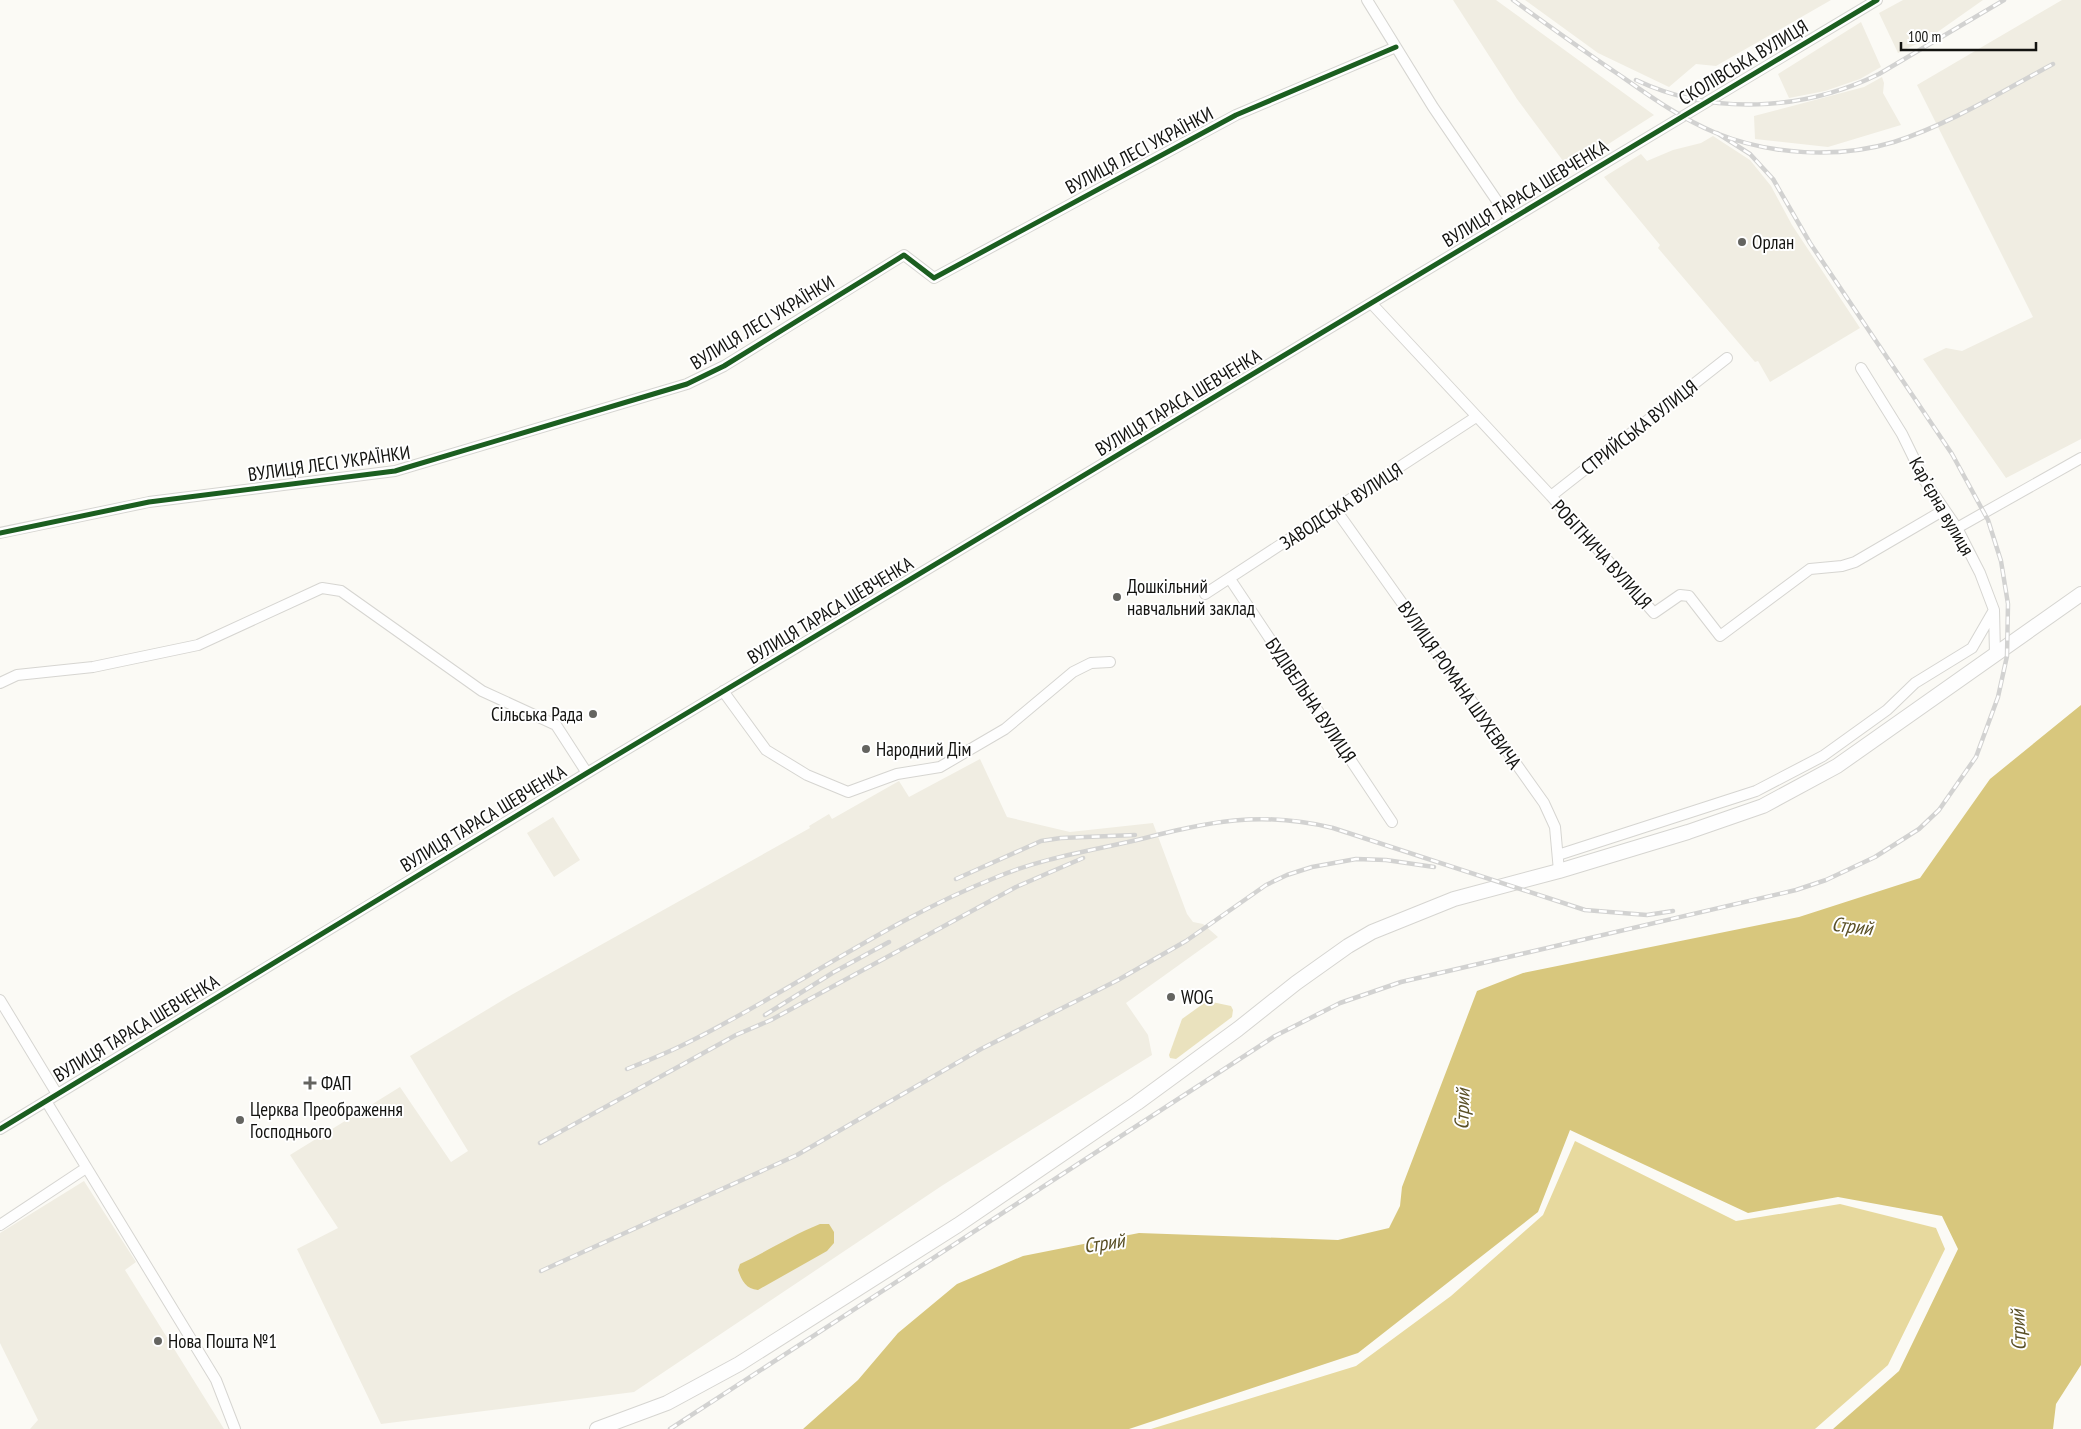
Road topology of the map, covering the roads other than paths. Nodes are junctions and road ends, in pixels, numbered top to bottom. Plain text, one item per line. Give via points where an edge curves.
1 (1367, 0) edge
2 (1877, 0) edge
3 (1396, 47) junction
4 (1677, 118) joint
5 (1510, 220) junction
6 (1372, 304) junction
7 (1727, 358) dead end
8 (1861, 368) dead end
9 (1476, 417) junction
10 (2081, 458) edge
11 (1551, 496) junction
12 (1336, 510) junction
13 (1944, 510) junction
14 (1957, 528) junction
15 (0, 533) edge
16 (1230, 579) junction
17 (1205, 594) dead end
18 (2081, 594) edge
19 (1994, 610) junction
20 (1995, 654) junction
21 (1110, 662) dead end
22 (0, 683) edge
23 (723, 691) junction
24 (586, 773) junction
25 (1392, 822) dead end
26 (1558, 855) junction
27 (1559, 871) junction
28 (0, 1000) edge
29 (57, 1094) junction
30 (46, 1101) junction
31 (0, 1129) edge
32 (86, 1168) junction
33 (0, 1225) edge
34 (236, 1429) edge
35 (597, 1429) edge

1 - 3 street, ВУЛИЦЯ ТАРАСА ШЕВЧЕНКА
2 - 4 street, СКОЛІВСЬКА ВУЛИЦЯ
3 - 5 street, ВУЛИЦЯ ТАРАСА ШЕВЧЕНКА via 1433,108
3 - 15 street, ВУЛИЦЯ ЛЕСІ УКРАЇНКИ via 1236,115 934,278 904,255 724,366 687,384 394,471 149,502
4 - 5 street, ВУЛИЦЯ ТАРАСА ШЕВЧЕНКА
5 - 6 street, ВУЛИЦЯ ТАРАСА ШЕВЧЕНКА
6 - 9 street, РОБІТНИЧА ВУЛИЦЯ
6 - 23 street, ВУЛИЦЯ ТАРАСА ШЕВЧЕНКА
7 - 11 street, СТРИЙСЬКА ВУЛИЦЯ
8 - 13 street, Карʼєрна вулиця
9 - 11 street, РОБІТНИЧА ВУЛИЦЯ
9 - 12 street, ЗАВОДСЬКА ВУЛИЦЯ
10 - 14 street
11 - 13 street, РОБІТНИЧА ВУЛИЦЯ via 1654,613 1680,595 1689,596 1720,636 1810,568 1855,562
12 - 16 street, ЗАВОДСЬКА ВУЛИЦЯ
12 - 26 street, ВУЛИЦЯ РОМАНА ШУХЕВИЧА via 1544,802 1555,826
13 - 14 street, Карʼєрна вулиця
14 - 19 street, Карʼєрна вулиця
16 - 17 street, ЗАВОДСЬКА ВУЛИЦЯ
16 - 25 street, БУДІВЕЛЬНА ВУЛИЦЯ
18 - 20 highway
19 - 20 street, Карʼєрна вулиця
19 - 26 street via 1972,648 1915,683 1887,710 1823,756 1756,791
20 - 27 highway via 1837,766 1790,794 1688,832
21 - 23 street via 1091,663 1074,672 1005,729 940,767 897,774 848,792 807,775 766,750
22 - 24 street via 17,675 93,667 198,645 322,588 341,591 482,692 556,724
23 - 24 street, ВУЛИЦЯ ТАРАСА ШЕВЧЕНКА
24 - 29 street, ВУЛИЦЯ ТАРАСА ШЕВЧЕНКА
26 - 27 street, ВУЛИЦЯ РОМАНА ШУХЕВИЧА
27 - 35 highway via 1445,902 1395,921 1348,946 1137,1103 958,1225 739,1364 667,1403
28 - 29 street
29 - 30 street, ВУЛИЦЯ ТАРАСА ШЕВЧЕНКА
30 - 31 street, ВУЛИЦЯ ТАРАСА ШЕВЧЕНКА
30 - 32 street, ВУЛИЦЯ ТАРАСА ШЕВЧЕНКА
32 - 33 street
32 - 34 street, ВУЛИЦЯ ТАРАСА ШЕВЧЕНКА via 216,1380

